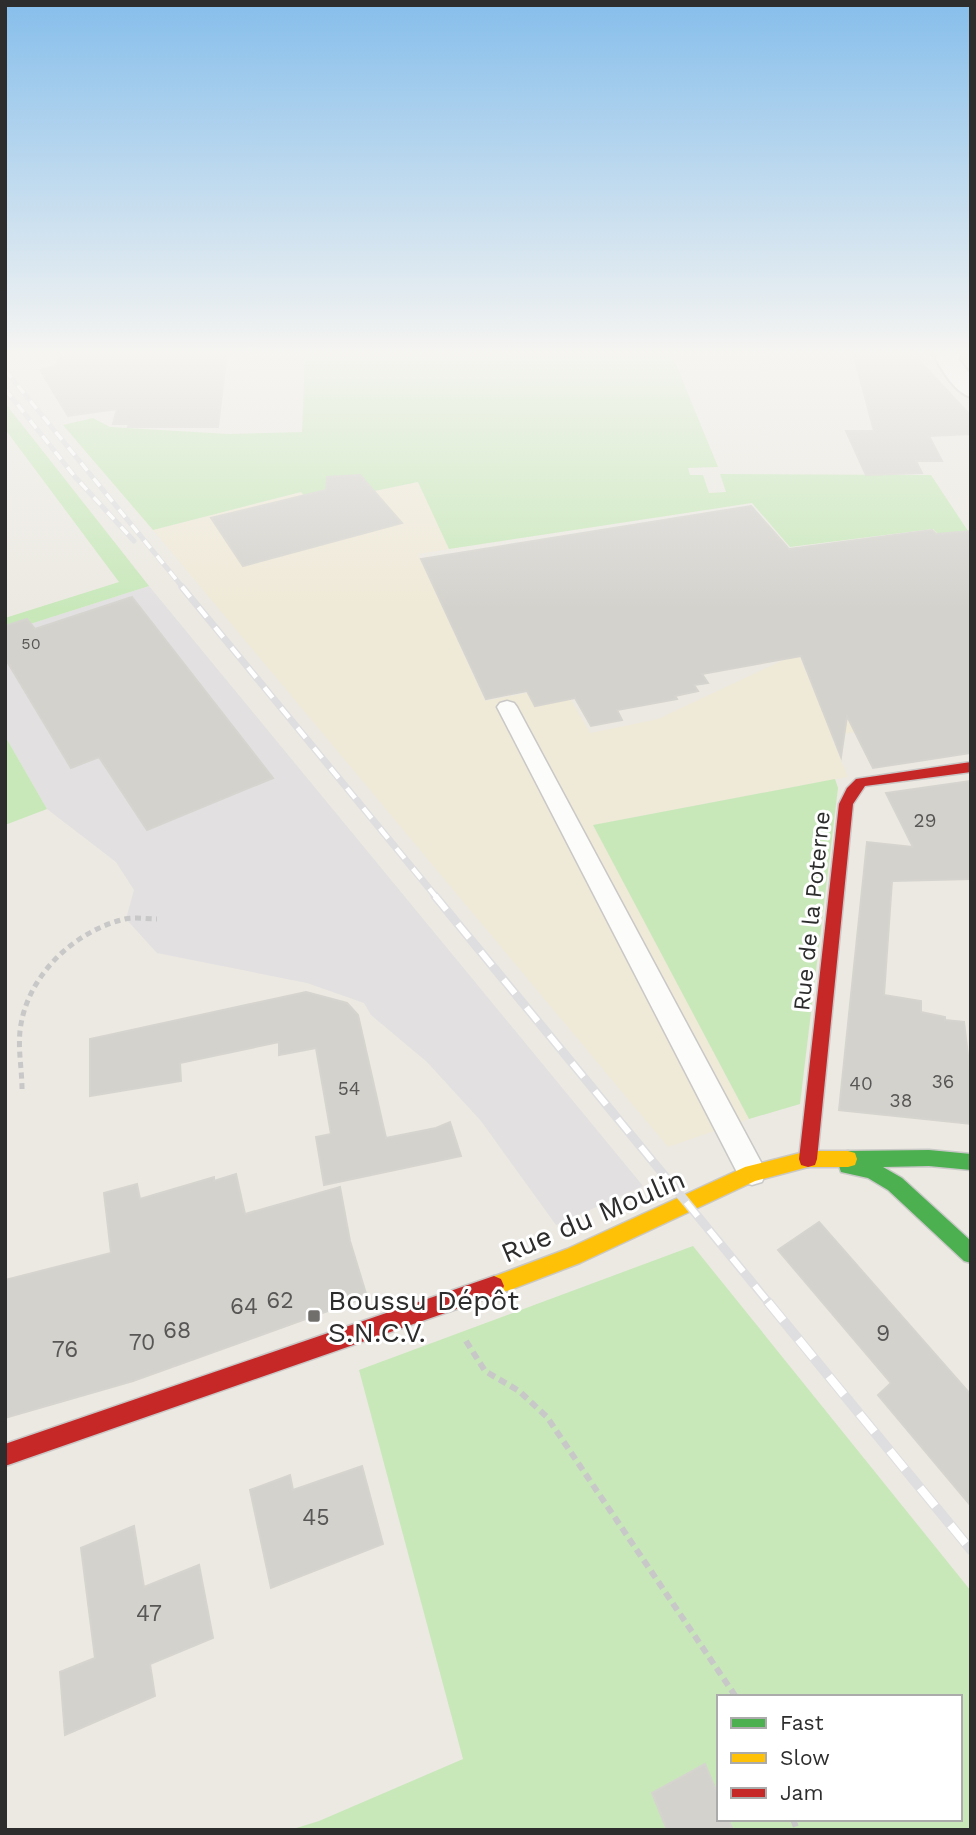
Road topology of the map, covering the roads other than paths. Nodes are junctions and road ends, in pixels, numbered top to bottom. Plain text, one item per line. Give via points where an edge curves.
1 (508, 707) dead end
2 (971, 767) edge
3 (808, 1159) junction
4 (971, 1162) edge
5 (752, 1173) junction
6 (971, 1254) edge
7 (5, 1455) edge

1 - 5 lane
2 - 3 street, Rue de la Poterne via 862,782 846,804
3 - 4 street, Rue du Moulin
3 - 5 street, Rue du Moulin
3 - 6 street via 872,1170 895,1184
5 - 7 street, Rue du Moulin via 573,1256 443,1306

